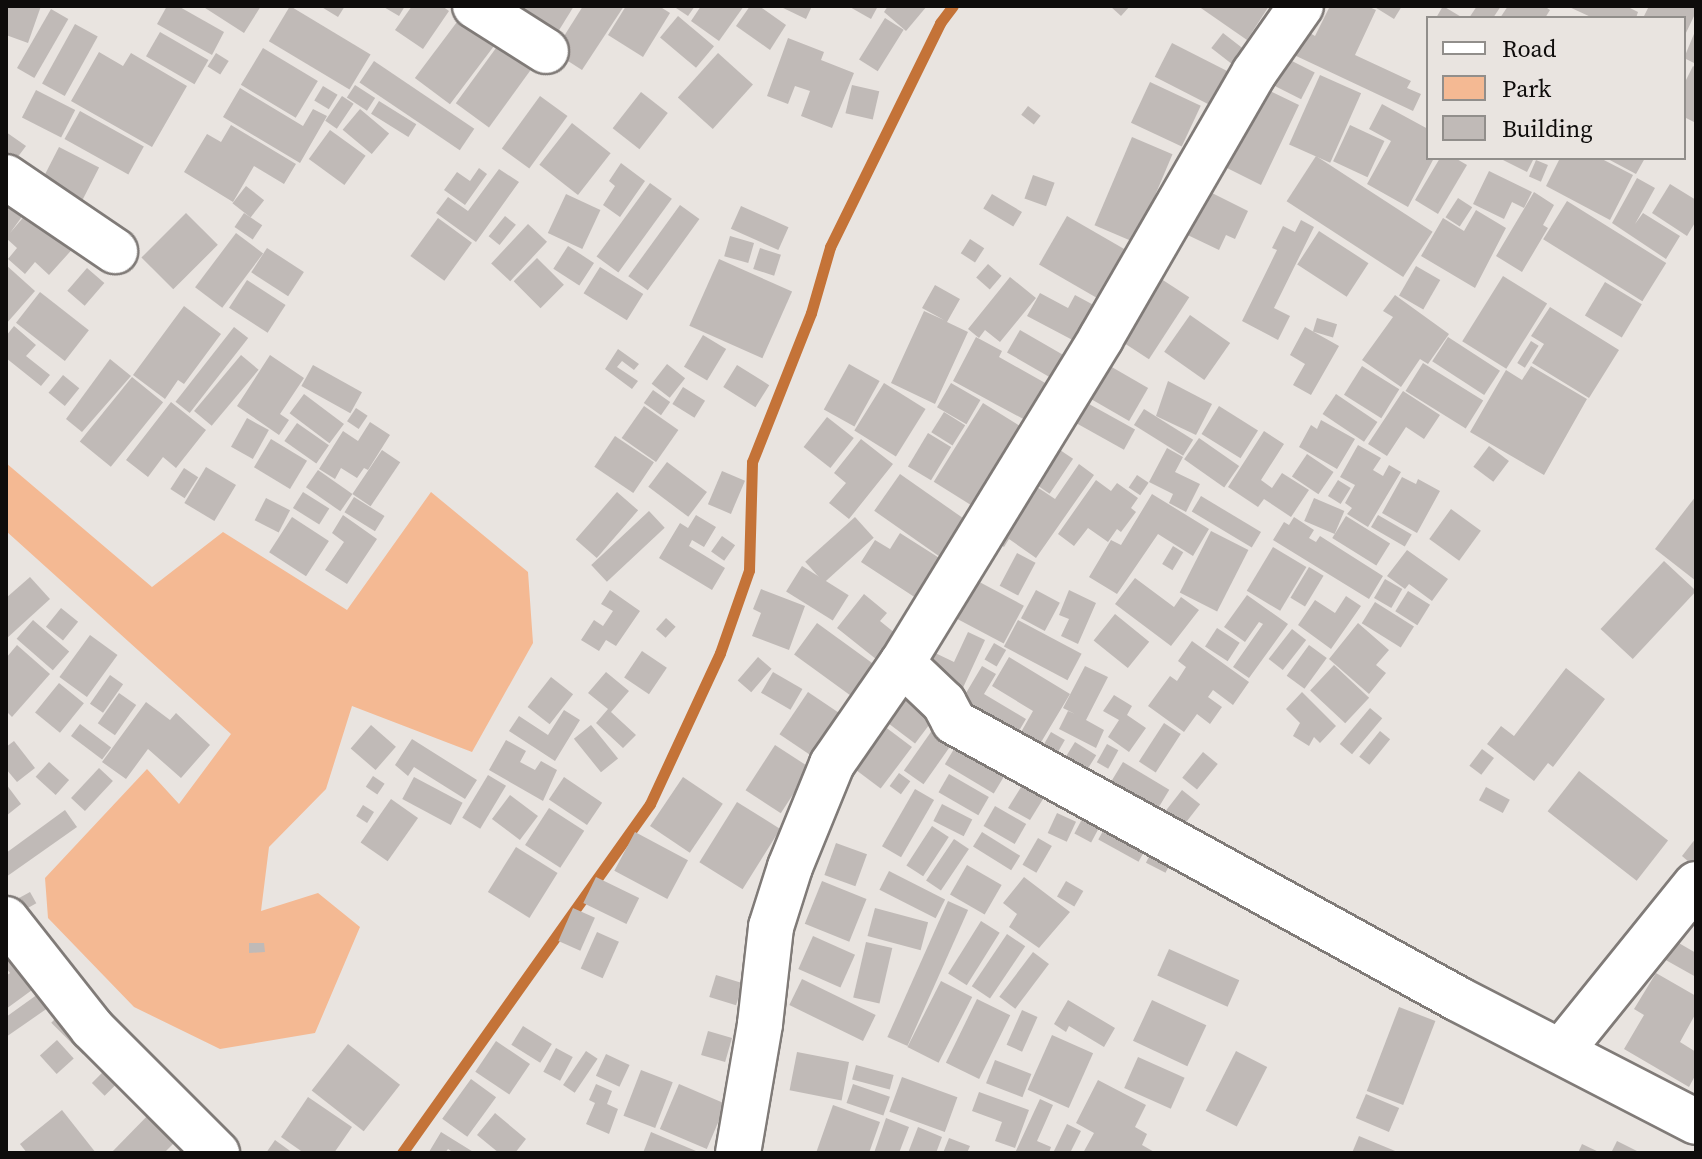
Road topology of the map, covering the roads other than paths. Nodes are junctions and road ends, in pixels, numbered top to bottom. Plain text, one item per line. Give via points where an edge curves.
1 (475, 6) edge
2 (1301, 6) edge
3 (546, 51) dead end
4 (6, 177) edge
5 (115, 251) dead end
6 (902, 663) junction
7 (1696, 884) edge
8 (6, 919) edge
9 (1562, 1050) junction
10 (1696, 1122) edge
11 (217, 1153) edge
12 (738, 1153) edge

1 - 3 street
2 - 6 street via 1254,73 1101,338
4 - 5 street
6 - 9 street via 944,703 954,722 1458,999
6 - 12 street via 832,764 790,867 765,961
7 - 9 street
8 - 11 street via 92,1028
9 - 10 street

